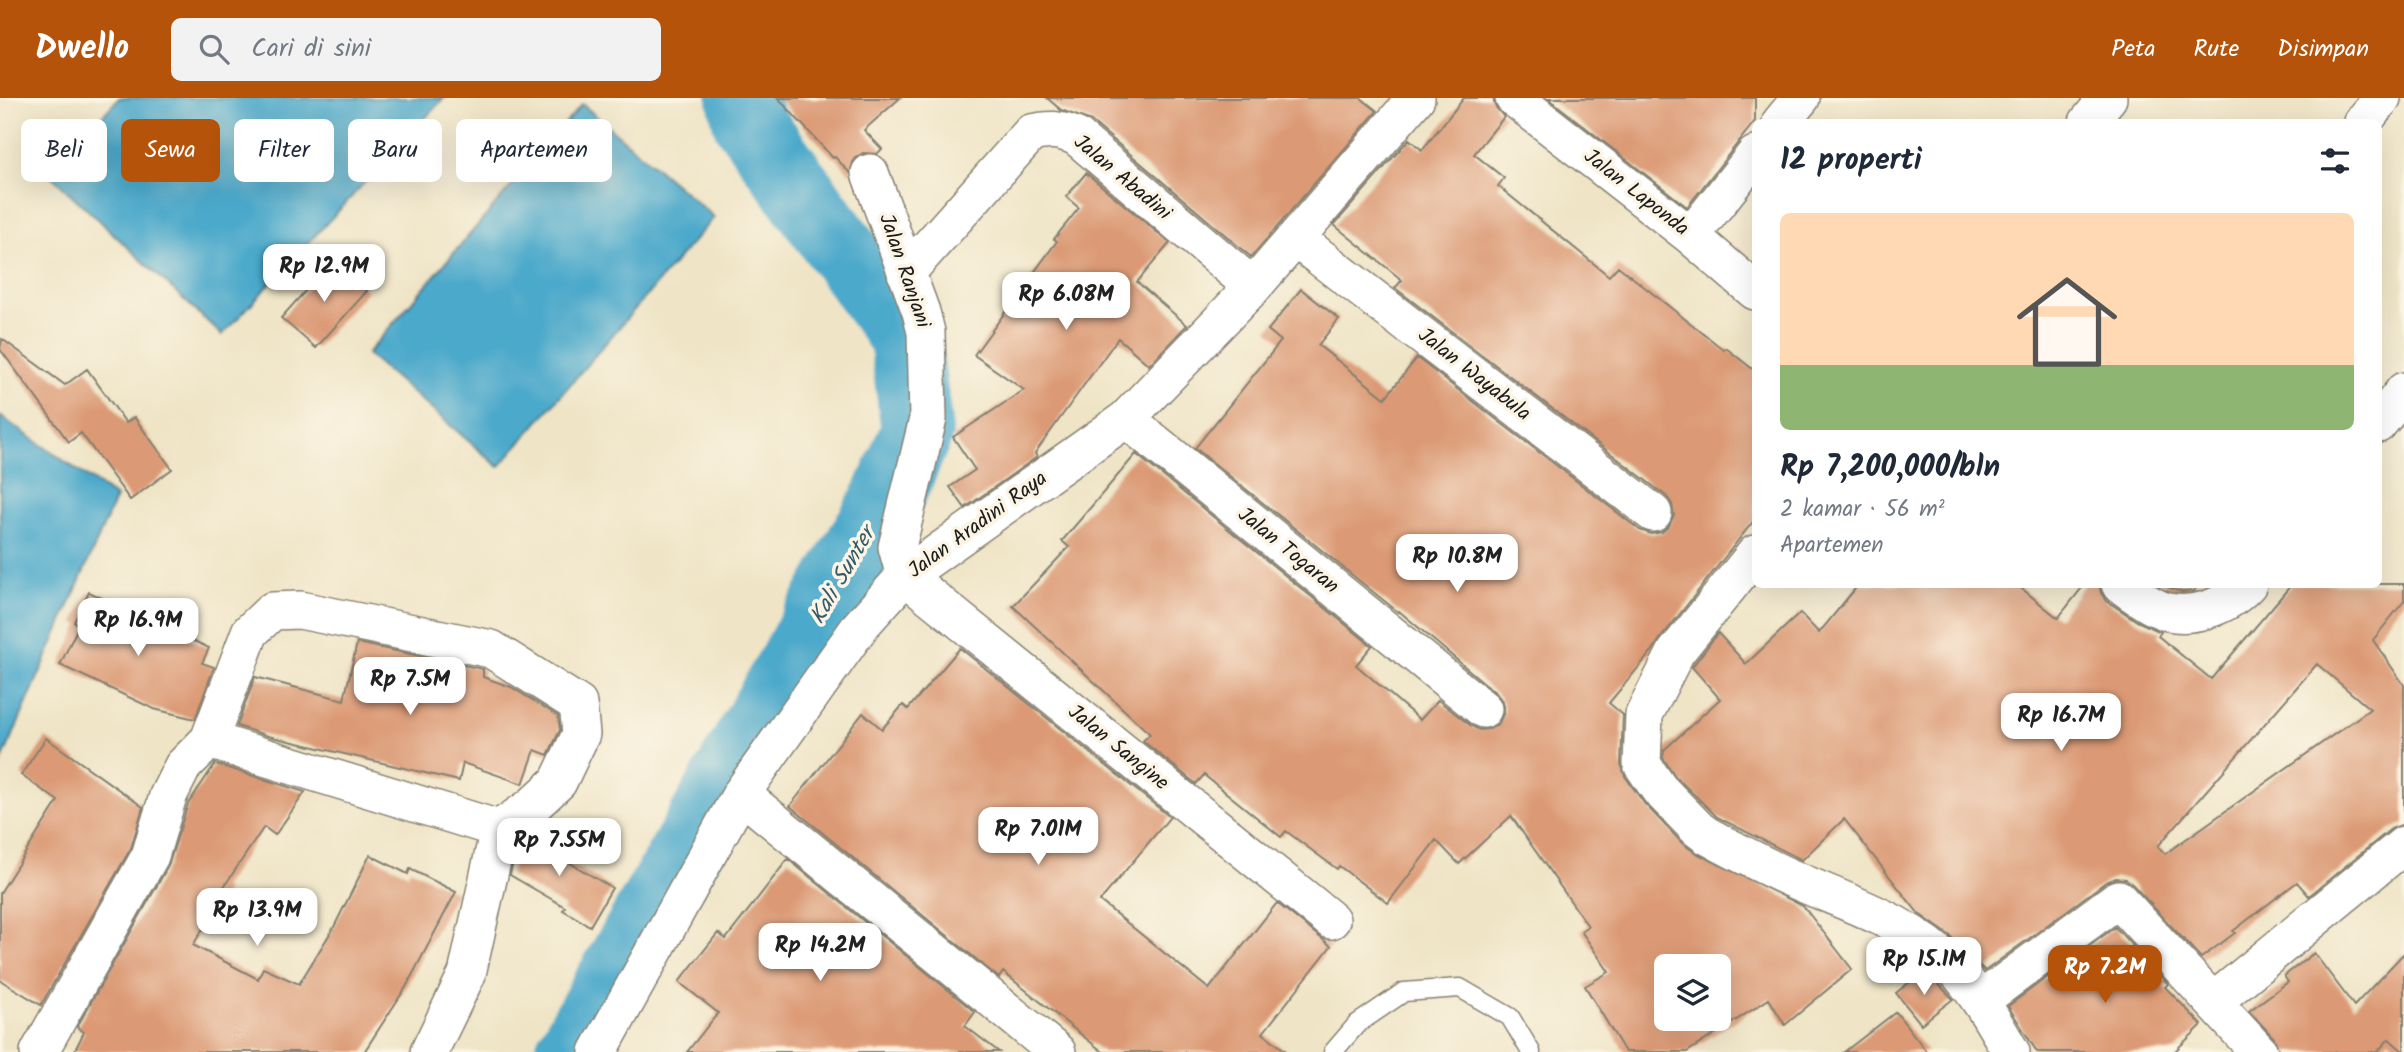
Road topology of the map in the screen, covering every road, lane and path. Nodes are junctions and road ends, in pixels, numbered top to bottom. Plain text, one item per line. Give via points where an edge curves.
1 (1416, 98) edge
2 (1514, 98) edge
3 (1801, 98) edge
4 (2108, 98) edge
5 (2382, 98) edge
6 (1784, 119) edge
7 (2090, 119) edge
8 (2365, 119) edge
9 (1752, 159) edge
10 (870, 173) dead end
11 (1691, 236) junction
12 (1295, 237) junction
13 (906, 272) junction
14 (1253, 287) junction
15 (1752, 288) edge
16 (2404, 391) edge
17 (1126, 419) junction
18 (2382, 419) edge
19 (1653, 513) dead end
20 (1752, 558) edge
21 (905, 576) junction
22 (2126, 588) edge
23 (2243, 588) edge
24 (1483, 709) dead end
25 (209, 740) junction
26 (741, 794) junction
27 (499, 829) junction
28 (2404, 845) edge
29 (1331, 920) dead end
30 (1981, 1000) junction
31 (2213, 1002) junction
32 (611, 1046) edge
33 (39, 1052) edge
34 (429, 1052) edge
35 (1057, 1052) edge
36 (1333, 1052) edge
37 (1531, 1052) edge
38 (2011, 1052) edge
39 (2259, 1052) edge

1 - 12 street, Jalan Aradini Raya
2 - 11 street, Jalan Laponda
3 - 6 street
4 - 7 street
5 - 8 street
9 - 11 street
10 - 13 street, Jalan Ranjani
11 - 15 street, Jalan Laponda
12 - 14 street, Jalan Aradini Raya
12 - 19 street, Jalan Wayabula
13 - 14 street, Jalan Abadini via 1031,133 1050,129 1077,137
13 - 21 street, Jalan Ranjani via 926,332 928,419 897,547
14 - 17 street, Jalan Aradini Raya
16 - 18 street
17 - 21 street, Jalan Aradini Raya
17 - 24 street, Jalan Togaran
20 - 30 street via 1676,652 1644,715 1642,764 1651,780 1698,829 1783,874 1897,924 1954,968
21 - 26 street, Jalan Aradini Raya via 861,625
21 - 29 street, Jalan Sangine
22 - 23 street via 2160,610 2186,615 2220,605
25 - 27 street
25 - 27 street via 250,632 272,611 300,610 491,649 578,704 581,734 558,782
25 - 33 street via 183,766 168,796 150,856
26 - 32 street, Jalan Aradini Raya
26 - 35 street
27 - 34 street via 467,974
28 - 31 street
30 - 31 street via 2118,899
30 - 38 street
31 - 39 street
36 - 37 lane via 1357,1024 1404,992 1460,988 1510,1017

